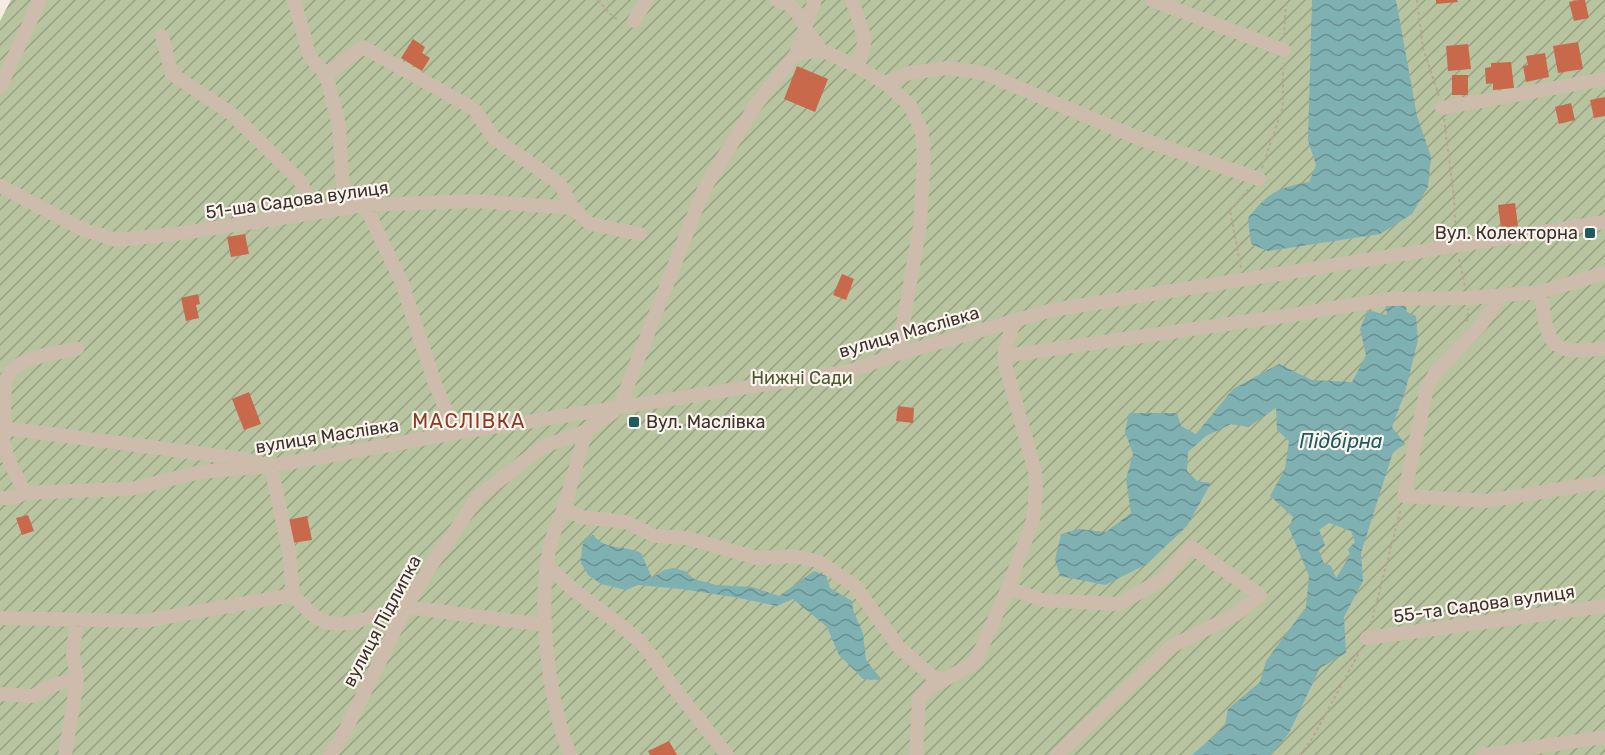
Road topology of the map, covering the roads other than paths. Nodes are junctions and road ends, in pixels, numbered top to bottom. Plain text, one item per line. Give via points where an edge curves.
1 (40, 0) edge
2 (294, 0) edge
3 (647, 0) edge
4 (777, 0) edge
5 (815, 0) edge
6 (852, 0) edge
7 (1152, 0) edge
8 (634, 21) road end
9 (805, 26) junction
10 (162, 36) dead end
11 (821, 50) junction
12 (1284, 50) road end
13 (796, 54) junction
14 (858, 67) junction
15 (326, 74) junction
16 (1605, 79) edge
17 (885, 83) junction
18 (0, 87) edge
19 (1442, 108) road end
20 (1259, 179) road end
21 (0, 186) edge
22 (358, 207) junction
23 (573, 208) junction
24 (315, 213) junction
25 (1605, 222) edge
26 (640, 234) dead end
27 (1605, 273) edge
28 (1541, 292) junction
29 (1501, 296) junction
30 (1015, 320) junction
31 (1605, 348) edge
32 (77, 349) dead end
33 (898, 354) junction
34 (1004, 356) junction
35 (619, 408) junction
36 (4, 428) junction
37 (586, 431) junction
38 (456, 433) junction
39 (175, 450) junction
40 (271, 466) junction
41 (184, 476) junction
42 (1605, 482) edge
43 (26, 494) junction
44 (0, 498) edge
45 (564, 508) junction
46 (547, 563) junction
47 (1008, 588) junction
48 (293, 595) junction
49 (1605, 606) edge
50 (406, 607) junction
51 (0, 618) edge
52 (77, 620) junction
53 (545, 625) junction
54 (1367, 638) dead end
55 (77, 680) junction
56 (935, 684) junction
57 (0, 694) edge
58 (1605, 737) edge
59 (65, 755) edge
60 (330, 755) edge
61 (570, 755) edge
62 (727, 755) edge
63 (916, 755) edge
64 (1058, 755) edge
65 (1483, 755) edge

1 - 18 street
2 - 15 street via 310,57
3 - 8 street
4 - 9 street via 790,5
5 - 9 street
6 - 14 street via 865,39
7 - 12 street
9 - 11 street
9 - 13 street
10 - 24 street via 172,74 232,114 300,181
11 - 13 street
11 - 14 street
13 - 35 street via 755,106 704,189
14 - 17 street
15 - 22 street via 339,126 343,187
15 - 23 street via 363,47 474,109 494,138 560,184
16 - 19 street
17 - 20 street via 909,73 948,68 984,73 1138,138
17 - 33 street via 910,105 922,132 924,158 920,225
21 - 24 street, 51-ша Садова вулиця via 84,231 117,240
22 - 23 street, 51-ша Садова вулиця via 475,201
22 - 24 street, 51-ша Садова вулиця
22 - 38 street via 402,283 435,384
23 - 26 street via 590,224
25 - 30 street, вулиця Маслівка via 1091,303
27 - 28 street
28 - 29 street
28 - 31 street via 1545,324 1555,343 1570,351
29 - 34 street via 1388,299
29 - 42 street via 1480,326 1436,372 1427,388 1404,496 1486,501
30 - 33 street, вулиця Маслівка
30 - 34 street
32 - 36 street via 35,357 7,376
33 - 35 street, вулиця Маслівка via 850,370
34 - 47 street via 1035,471 1036,492 1033,519
35 - 37 street, вулиця Підлипка
35 - 38 street, вулиця Маслівка
36 - 39 street
36 - 43 street via 8,458
37 - 45 street
37 - 50 street, вулиця Підлипка via 542,447 478,497
38 - 40 street, вулиця Маслівка
39 - 40 street
39 - 41 street via 188,462
40 - 41 street, вулиця Маслівка
40 - 48 street via 289,552
41 - 43 street, вулиця Маслівка via 132,489
43 - 44 street, вулиця Маслівка
45 - 46 street
45 - 56 street via 581,518 626,522 655,536 687,538 758,558 793,556 818,561 855,586 898,646
46 - 53 street
46 - 62 street via 558,578 644,646
47 - 56 street via 975,663
47 - 64 street via 1042,600 1118,604 1162,580 1191,547 1260,595 1235,615 1172,646
48 - 50 street via 326,622 353,623
48 - 52 street via 144,621
49 - 54 street, 55-та Садова вулиця
50 - 53 street
50 - 60 street, вулиця Підлипка
51 - 52 street
52 - 55 street via 73,653
53 - 61 street via 553,692
55 - 57 street via 56,684 33,696
55 - 59 street
56 - 63 street via 919,699
58 - 65 street

